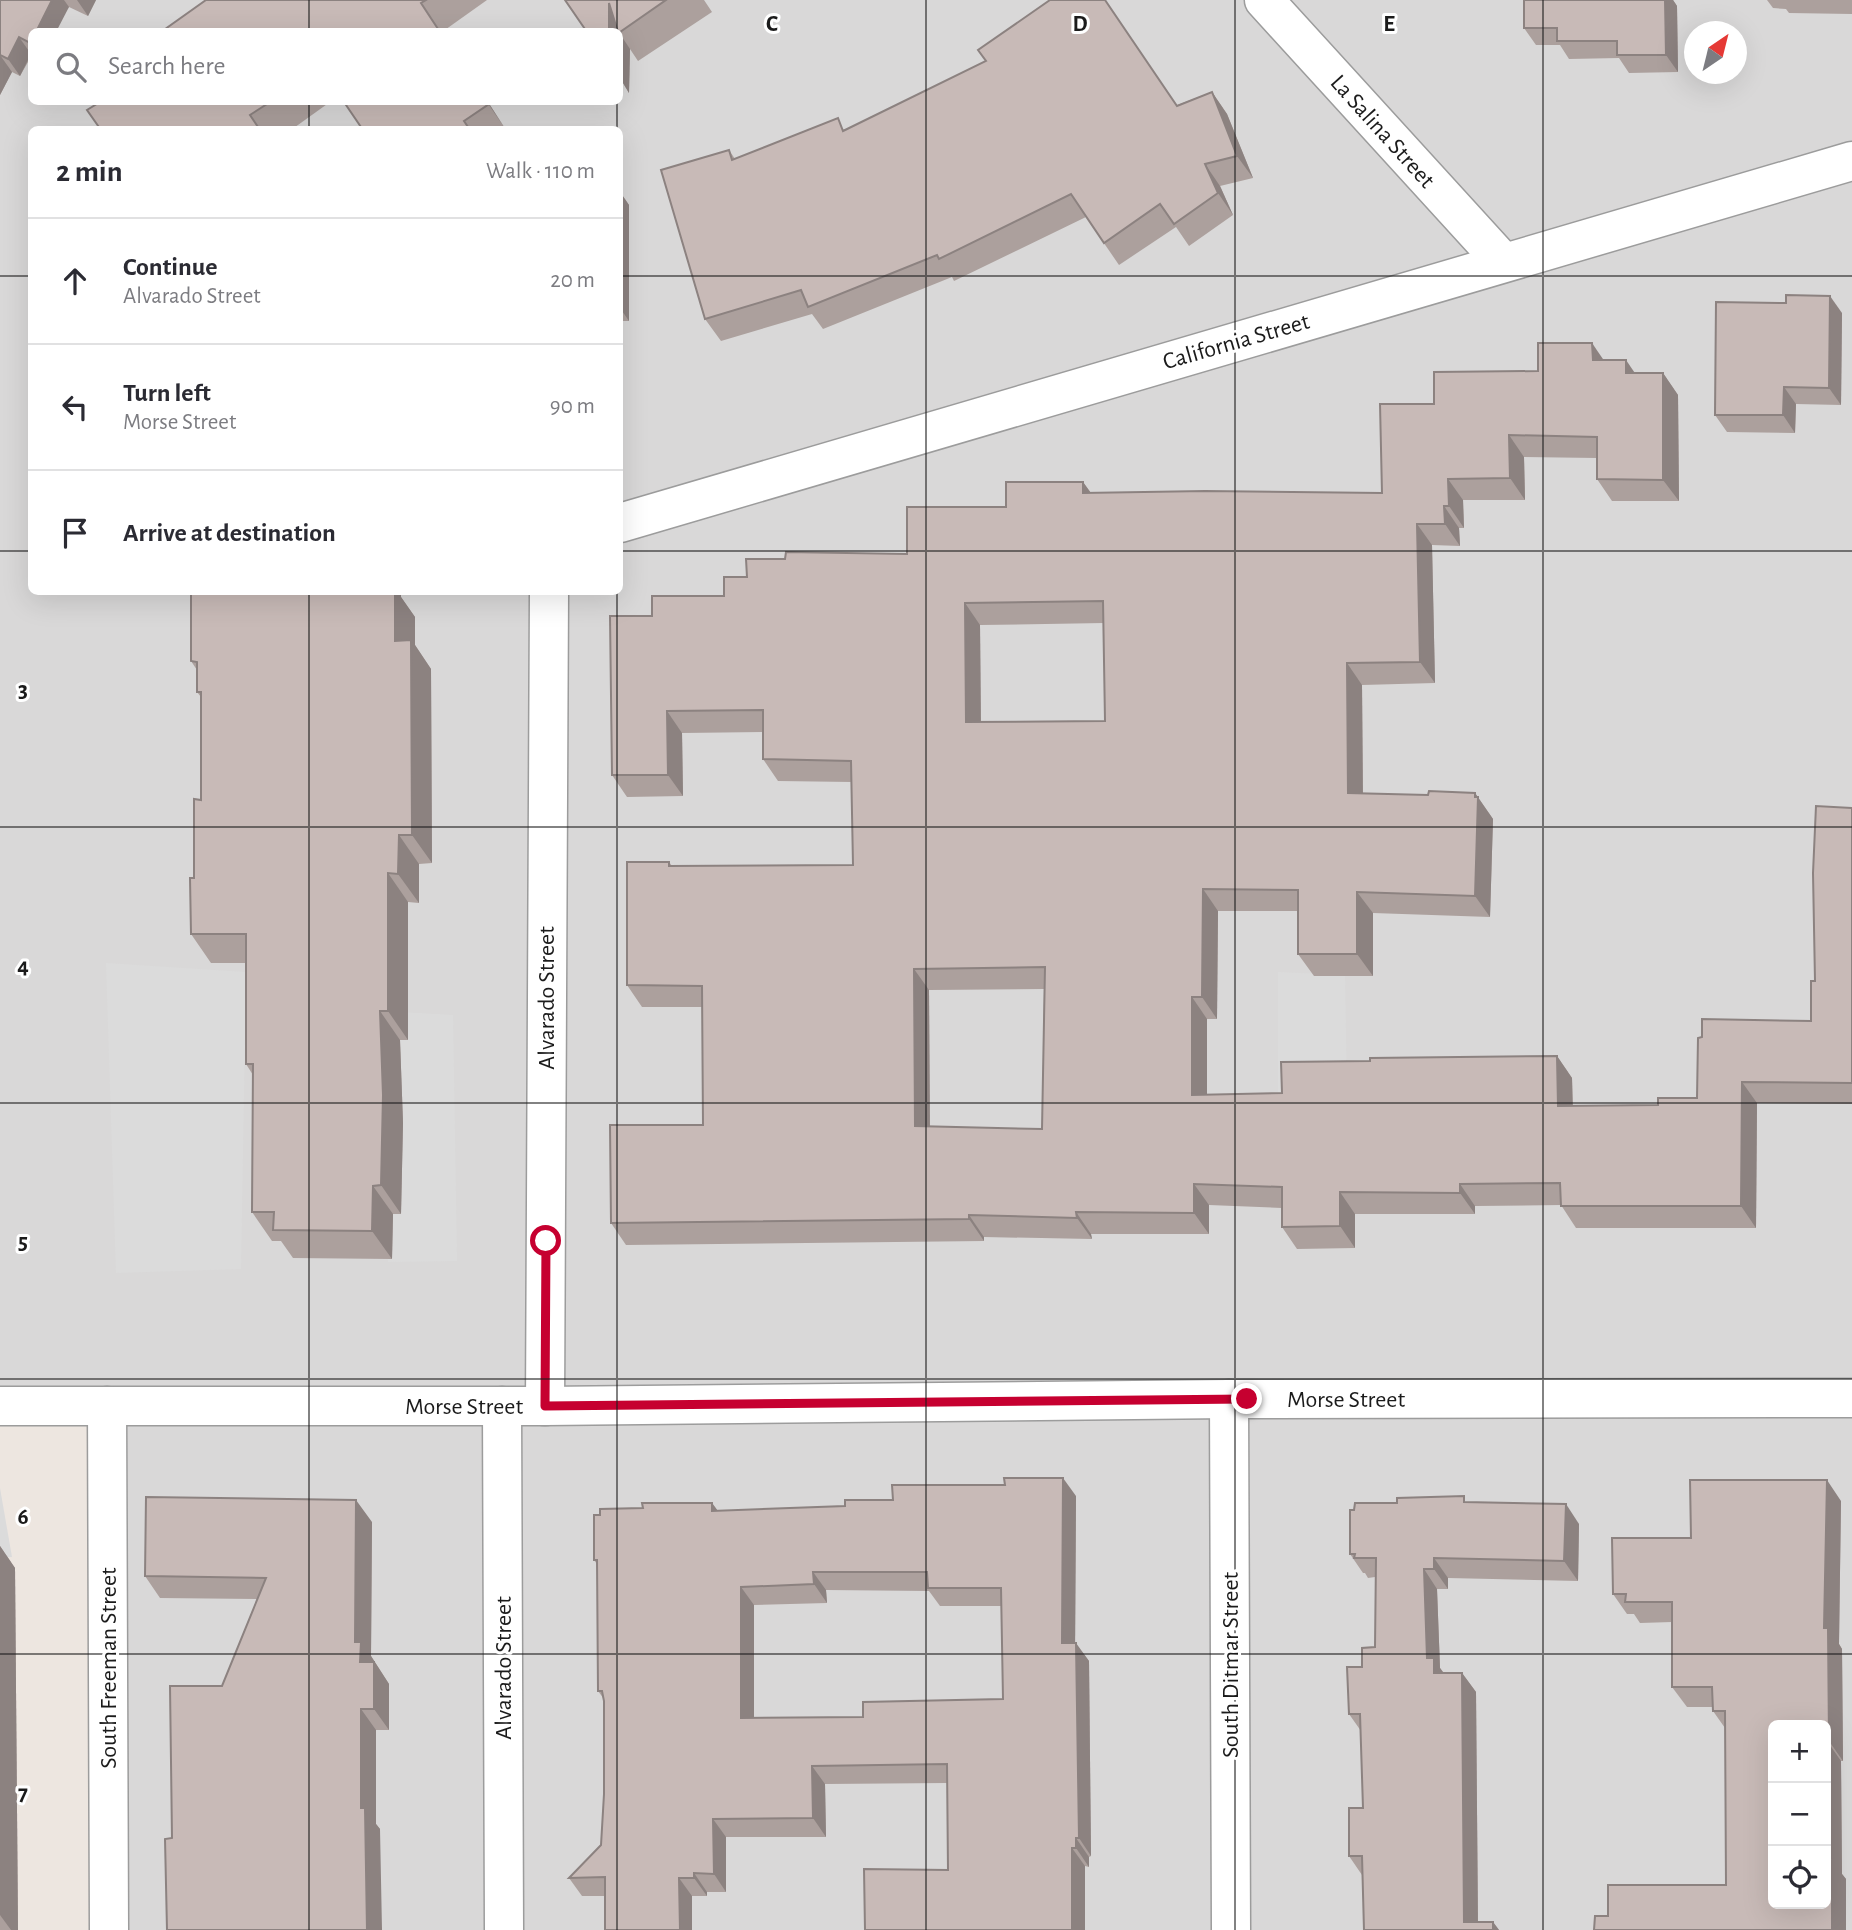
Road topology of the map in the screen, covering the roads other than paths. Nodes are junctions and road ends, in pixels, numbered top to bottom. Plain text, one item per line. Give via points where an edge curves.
1 (1264, 0) edge
2 (1852, 161) edge
3 (1503, 262) junction
4 (623, 522) edge
5 (549, 595) edge
6 (1852, 1398) edge
7 (1229, 1399) junction
8 (0, 1406) edge
9 (107, 1406) junction
10 (502, 1406) junction
11 (545, 1406) junction
12 (109, 1930) edge
13 (504, 1930) edge
14 (1231, 1930) edge

1 - 3 street, La Salina Street
2 - 3 street, California Street
3 - 4 street, California Street
5 - 11 street, Alvarado Street
6 - 7 street, Morse Street
7 - 11 street, Morse Street
7 - 14 street, South Ditmar Street
8 - 9 street, Morse Street
9 - 10 street, Morse Street
9 - 12 street, South Freeman Street
10 - 11 street, Morse Street
10 - 13 street, Alvarado Street

